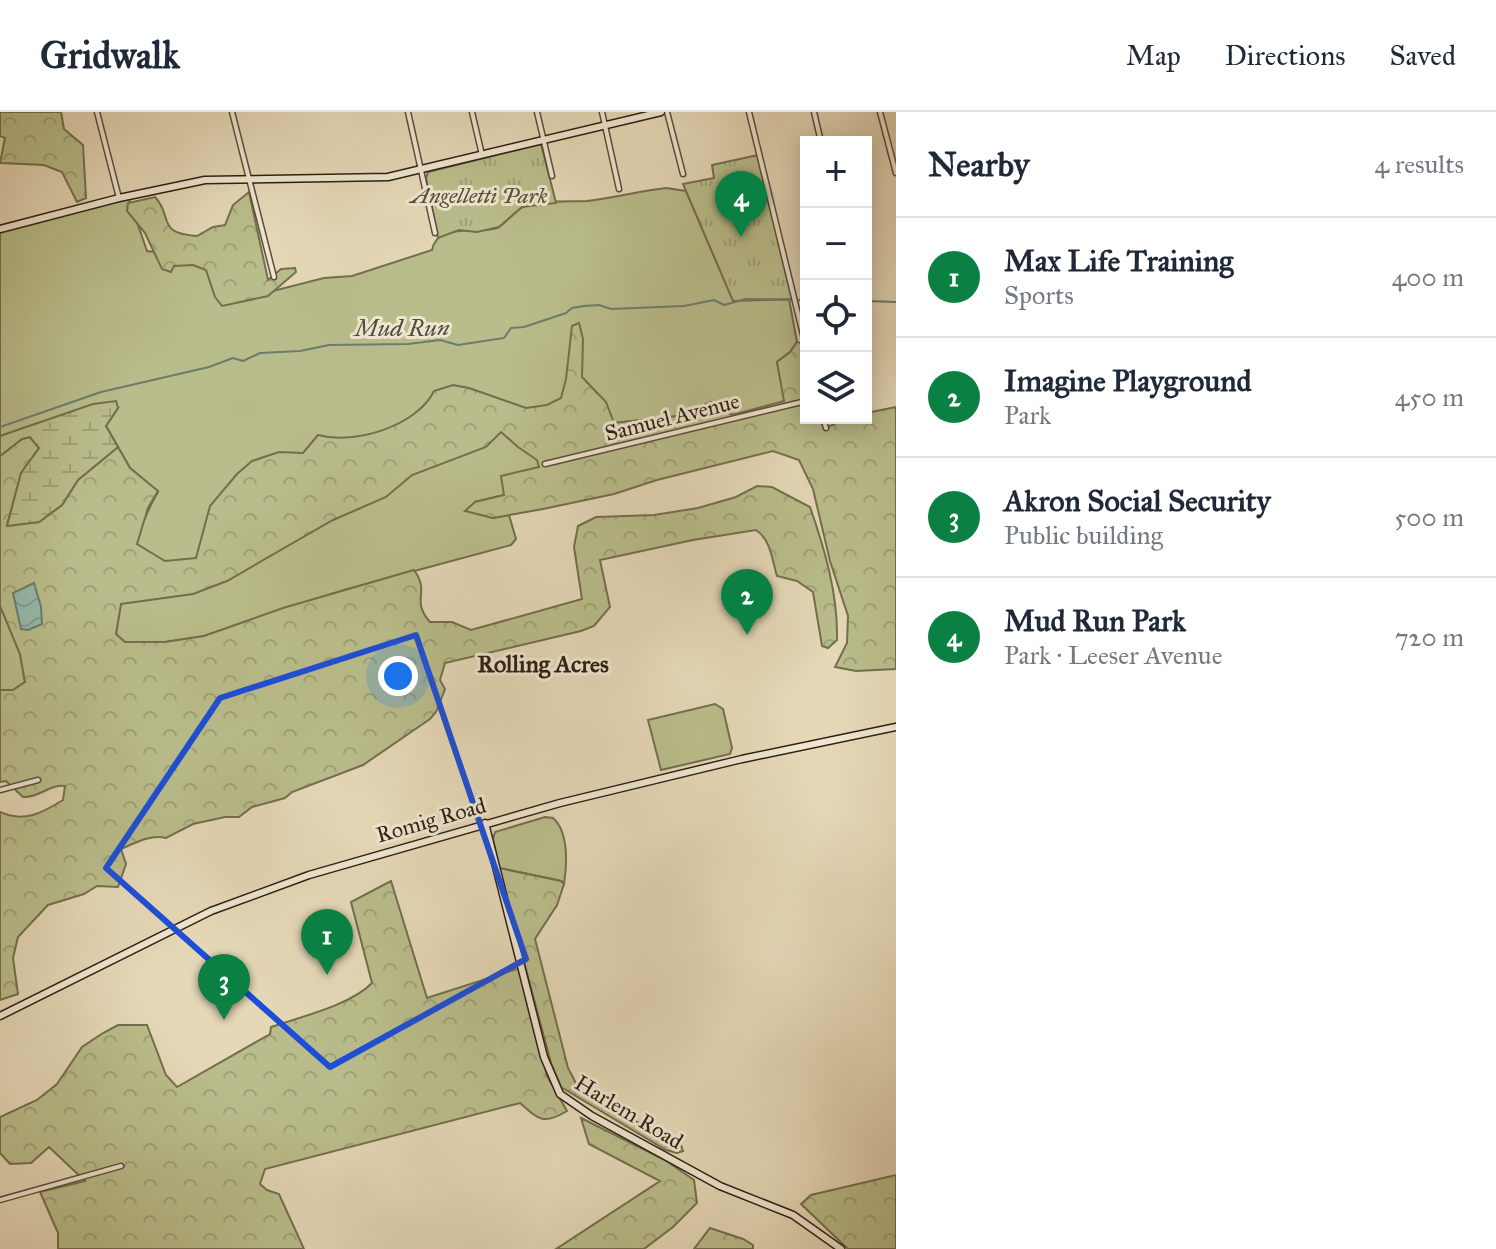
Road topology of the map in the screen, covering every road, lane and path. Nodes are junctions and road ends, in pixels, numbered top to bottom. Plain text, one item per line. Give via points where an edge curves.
1 (97, 112) edge
2 (232, 112) edge
3 (408, 112) edge
4 (472, 112) edge
5 (537, 112) edge
6 (602, 112) edge
7 (661, 112) edge
8 (667, 112) edge
9 (749, 112) edge
10 (814, 112) edge
11 (880, 112) edge
12 (605, 126) junction
13 (820, 136) edge
14 (543, 141) junction
15 (482, 155) junction
16 (422, 170) junction
17 (896, 173) edge
18 (683, 174) dead end
19 (552, 176) dead end
20 (250, 178) junction
21 (619, 189) dead end
22 (119, 198) junction
23 (0, 229) edge
24 (435, 233) dead end
25 (274, 277) dead end
26 (800, 322) edge
27 (800, 402) edge
28 (825, 424) edge
29 (826, 428) dead end
30 (545, 464) dead end
31 (896, 727) edge
32 (38, 780) dead end
33 (0, 790) edge
34 (485, 823) junction
35 (0, 1016) edge
36 (121, 1166) dead end
37 (0, 1200) edge
38 (841, 1249) edge

1 - 22 street
2 - 20 street
3 - 16 street
4 - 15 street
5 - 14 street
6 - 12 street
7 - 12 street
8 - 18 street
9 - 26 street
10 - 13 street
11 - 17 street
12 - 14 street
12 - 21 street
14 - 15 street
14 - 19 street
15 - 16 street
16 - 20 street via 366,179
16 - 24 street
20 - 22 street via 205,180
20 - 25 street
22 - 23 street
27 - 30 street, Samuel Avenue
28 - 29 street
31 - 34 street, Romig Road
32 - 33 street
34 - 35 street, Romig Road via 247,896
34 - 38 street, Harlem Road via 544,1057 560,1094 720,1186 793,1215
36 - 37 street

